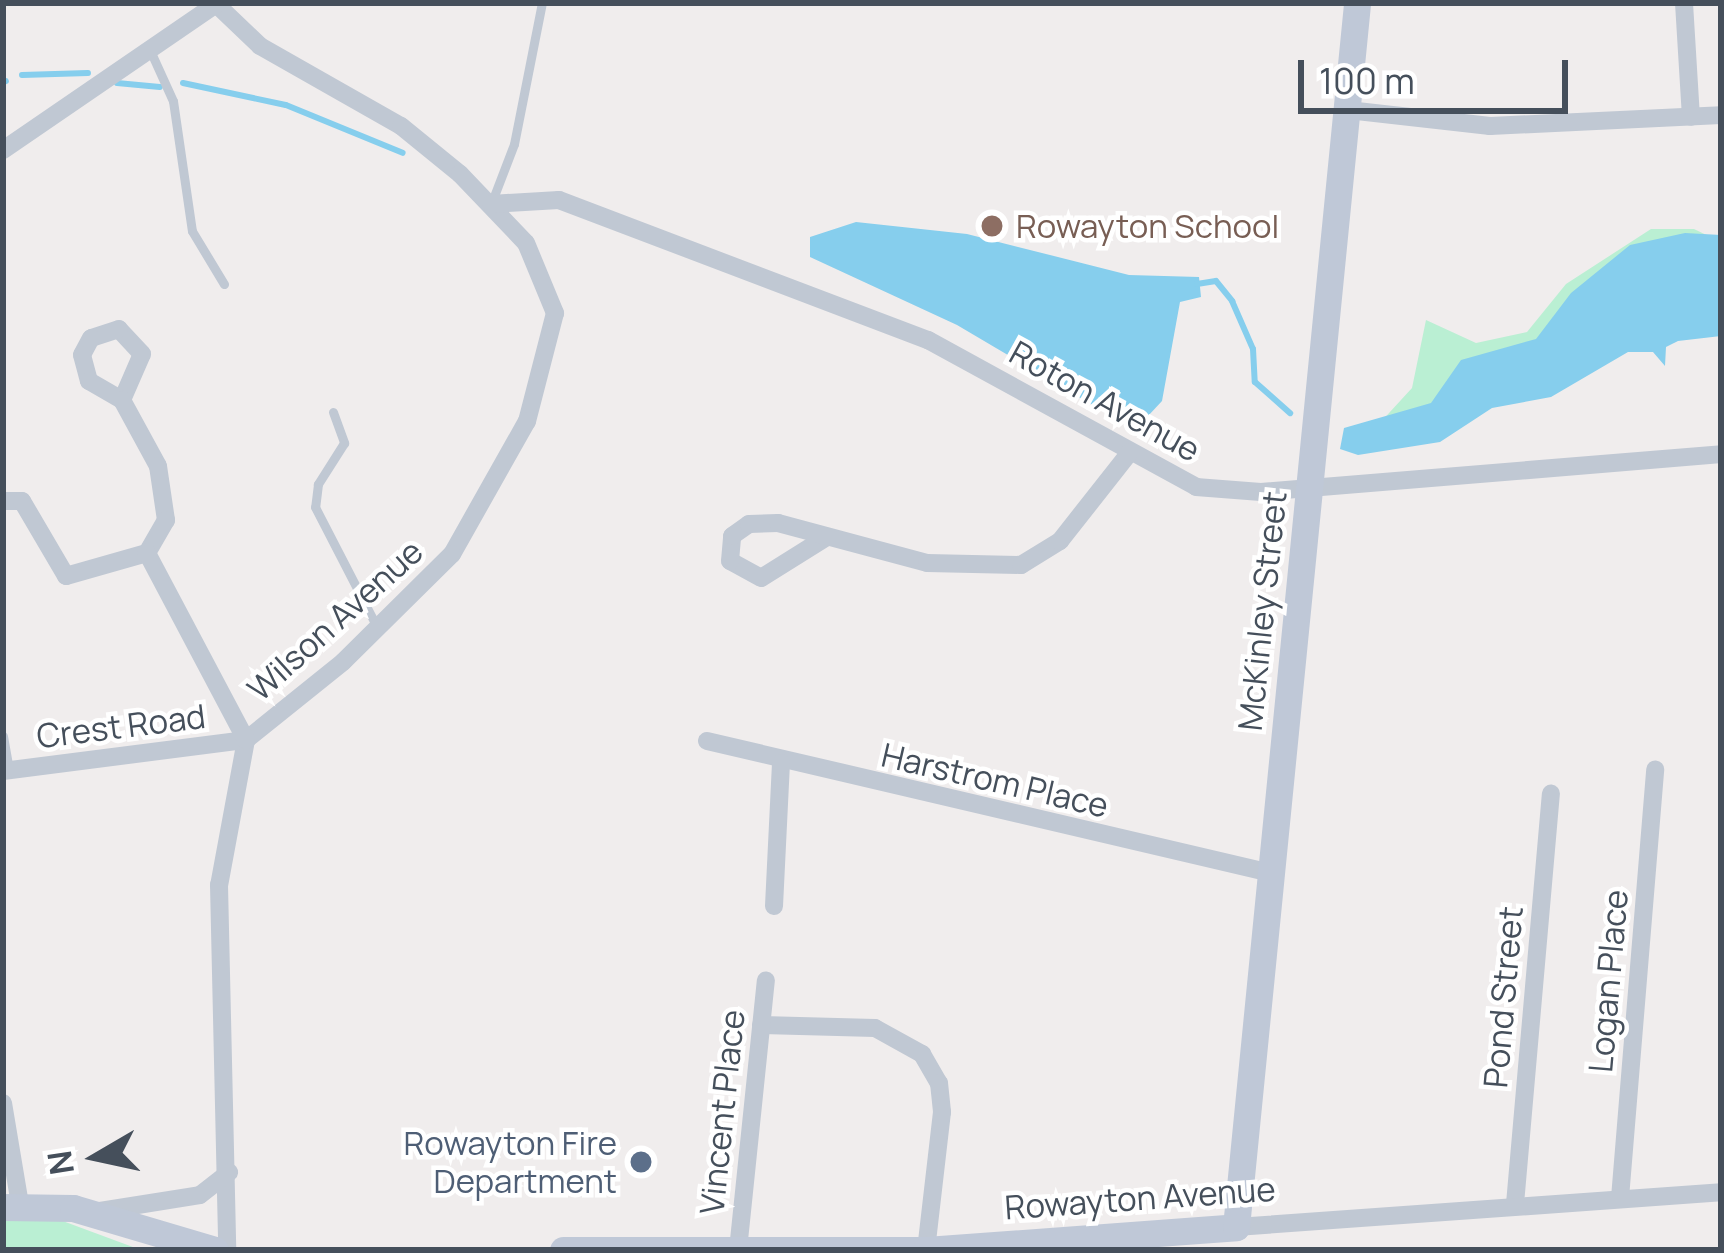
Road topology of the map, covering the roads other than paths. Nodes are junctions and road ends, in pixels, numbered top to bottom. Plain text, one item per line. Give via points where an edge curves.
1 (542, 3) edge
2 (1358, 3) edge
3 (1684, 3) edge
4 (215, 4) edge
5 (149, 48) junction
6 (1348, 110) junction
7 (1721, 116) edge
8 (1690, 117) junction
9 (3, 150) edge
10 (490, 204) junction
11 (224, 284) dead end
12 (122, 400) dead end
13 (333, 412) dead end
14 (1130, 452) junction
15 (1721, 454) edge
16 (1312, 483) junction
17 (3, 500) edge
18 (824, 538) junction
19 (147, 553) junction
20 (378, 628) junction
21 (3, 736) edge
22 (246, 740) junction
23 (707, 741) dead end
24 (781, 763) junction
25 (1655, 769) dead end
26 (6, 771) edge
27 (1551, 794) dead end
28 (1271, 873) junction
29 (774, 906) dead end
30 (766, 980) dead end
31 (761, 1025) junction
32 (3, 1103) edge
33 (229, 1172) junction
34 (1721, 1192) edge
35 (1620, 1198) junction
36 (1515, 1204) junction
37 (12, 1206) edge
38 (91, 1212) junction
39 (1236, 1227) junction
40 (215, 1250) edge
41 (227, 1250) edge
42 (563, 1250) edge
43 (738, 1250) edge
44 (926, 1250) edge

1 - 10 lane via 514,144
2 - 6 main road, McKinley Street
3 - 8 street
4 - 5 street
4 - 10 street, Wilson Avenue via 260,46 431,148
5 - 9 street
5 - 11 lane via 173,101 192,231
6 - 8 street via 1490,127
6 - 16 main road, McKinley Street
7 - 8 street
10 - 14 street, Roton Avenue via 559,200 928,340
10 - 20 street, Wilson Avenue via 545,275 555,313 549,348 499,482 452,554
12 - 19 street via 158,466 166,502
13 - 20 lane via 344,442 318,484 315,506
14 - 16 street, Roton Avenue via 1196,487 1261,492
14 - 18 street via 1060,541 1021,565 928,563
15 - 16 street, Roton Avenue
16 - 28 main road, McKinley Street
17 - 19 street via 22,501 66,576
18 - 18 street via 778,523 749,524 732,536 730,561 761,578
19 - 22 street
20 - 22 street, Wilson Avenue
21 - 26 lane
22 - 26 street, Crest Road
22 - 33 street, Wilson Avenue via 219,885
23 - 24 street, Harstrom Place
24 - 28 street, Harstrom Place
24 - 29 street
25 - 35 street, Logan Place
27 - 36 street, Pond Street
28 - 39 main road, McKinley Street
30 - 31 street, Vincent Place
31 - 43 street, Vincent Place
31 - 44 street via 874,1028 922,1054 941,1096
32 - 37 street
33 - 38 street via 200,1195
33 - 41 street, Wilson Avenue
34 - 35 street, Rowayton Avenue
35 - 36 street, Rowayton Avenue
36 - 39 street, Rowayton Avenue
37 - 38 main road
38 - 40 main road
39 - 44 main road, Rowayton Avenue
42 - 43 main road, Rowayton Avenue
43 - 44 main road, Rowayton Avenue

